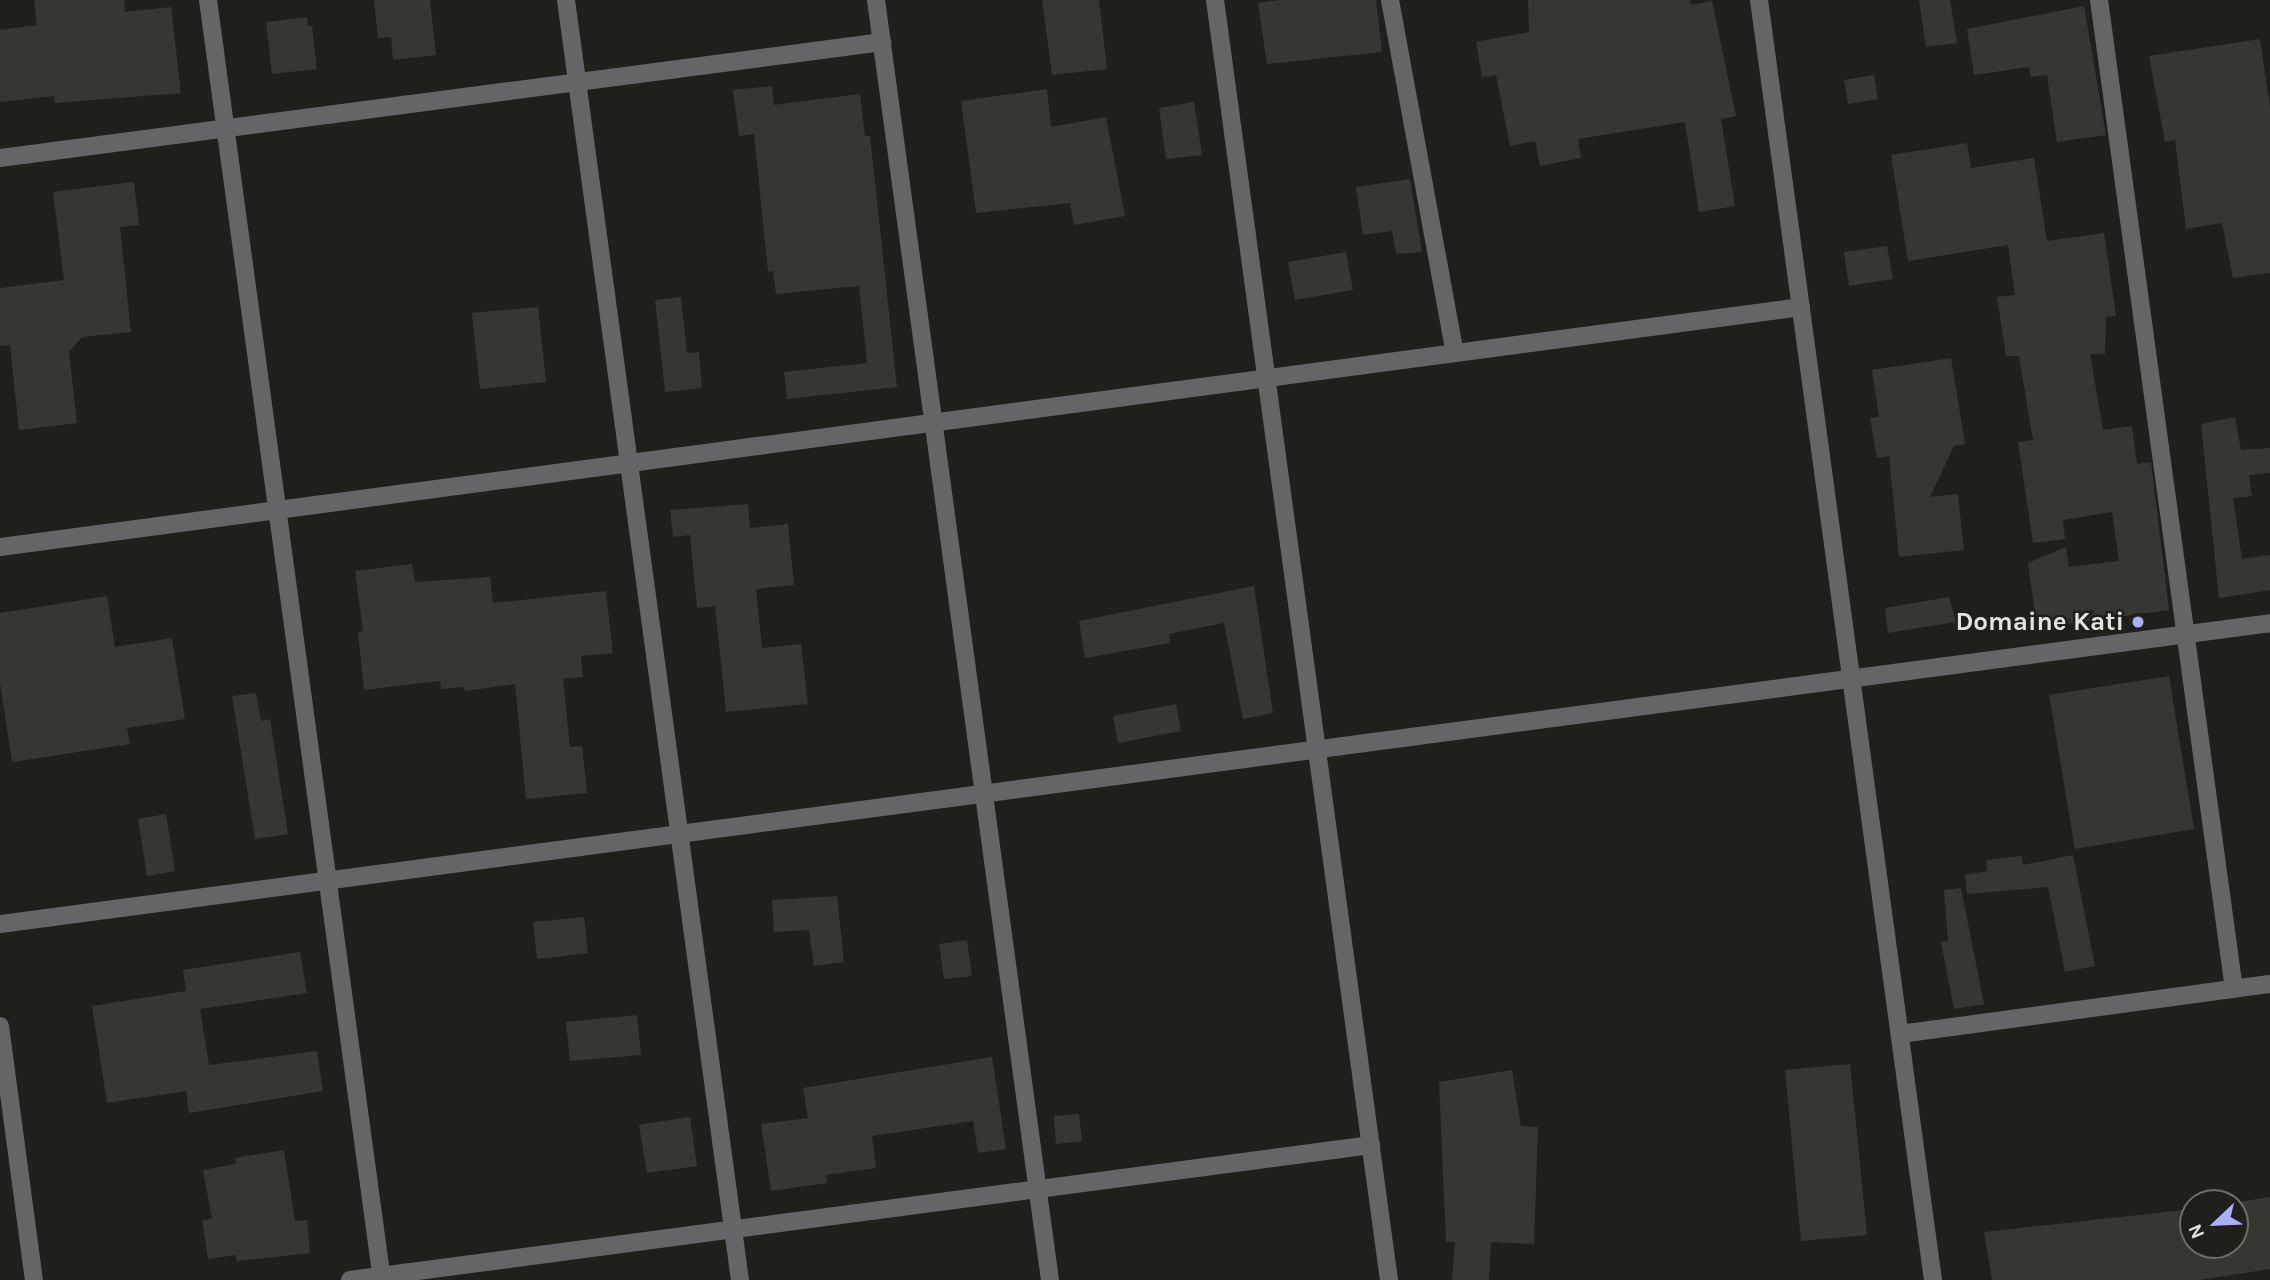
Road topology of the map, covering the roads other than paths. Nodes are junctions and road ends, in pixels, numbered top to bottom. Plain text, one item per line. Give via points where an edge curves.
1 (208, 0) edge
2 (566, 0) edge
3 (876, 0) edge
4 (1215, 0) edge
5 (1390, 0) edge
6 (1759, 0) edge
7 (2099, 0) edge
8 (882, 42) junction
9 (577, 82) junction
10 (226, 128) junction
11 (0, 158) edge
12 (1801, 307) junction
13 (1455, 354) junction
14 (1267, 378) junction
15 (934, 423) junction
16 (629, 463) junction
17 (278, 510) junction
18 (0, 547) edge
19 (2270, 623) edge
20 (2186, 634) junction
21 (1852, 678) junction
22 (1317, 749) junction
23 (984, 794) junction
24 (680, 834) junction
25 (328, 880) junction
26 (0, 924) edge
27 (2270, 988) edge
28 (2234, 989) junction
29 (0, 1026) edge
30 (1900, 1034) junction
31 (1371, 1145) junction
32 (1038, 1189) junction
33 (733, 1229) junction
34 (382, 1278) edge
35 (34, 1280) edge
36 (350, 1280) edge
37 (740, 1280) edge
38 (1050, 1280) edge
39 (1389, 1280) edge
40 (1933, 1280) edge

1 - 10 street
2 - 9 street
3 - 8 street
4 - 14 street
5 - 13 street
6 - 12 street
7 - 20 street
8 - 9 street
8 - 15 street
9 - 10 street
9 - 16 street
10 - 11 street
10 - 17 street
12 - 13 street
12 - 21 street
13 - 14 street
14 - 15 street
14 - 22 street
15 - 16 street
15 - 23 street
16 - 17 street
16 - 24 street
17 - 18 street
17 - 25 street
19 - 20 street
20 - 21 street
20 - 28 street
21 - 22 street
21 - 30 street
22 - 23 street
22 - 31 street
23 - 24 street
23 - 32 street
24 - 25 street
24 - 33 street
25 - 26 street
25 - 34 street
27 - 28 street
28 - 30 street
29 - 35 street
30 - 40 street
31 - 32 street
31 - 39 street
32 - 33 street
32 - 38 street
33 - 34 street
33 - 37 street
34 - 36 street

